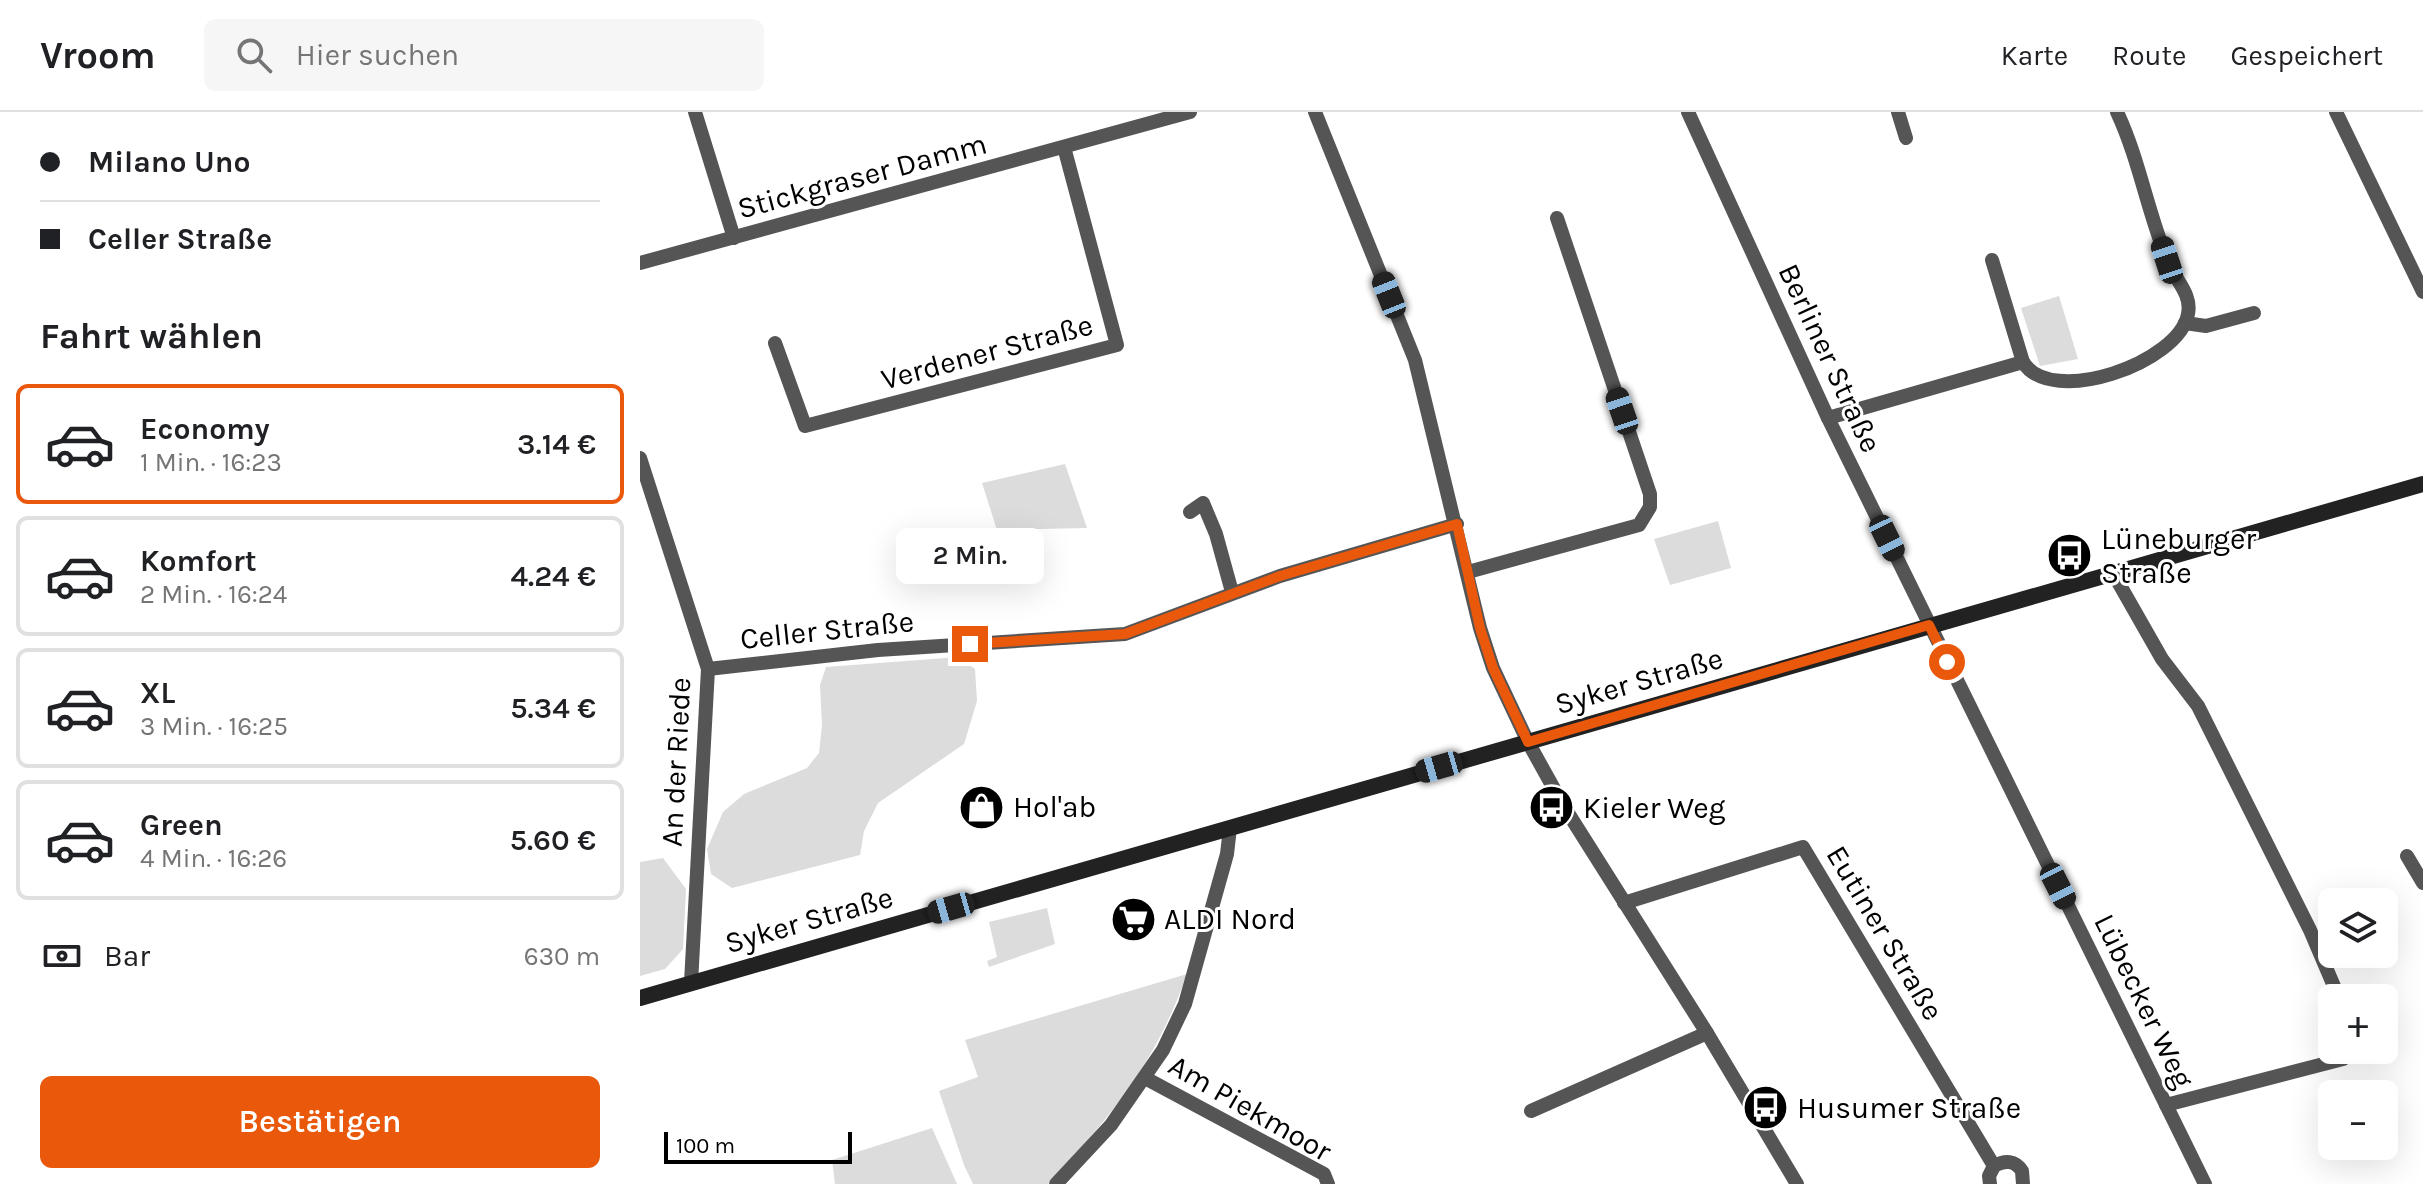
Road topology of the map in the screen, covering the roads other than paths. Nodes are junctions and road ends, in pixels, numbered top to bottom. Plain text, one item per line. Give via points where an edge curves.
1 (695, 112) edge
2 (1190, 112) edge
3 (1315, 112) edge
4 (1688, 112) edge
5 (1898, 112) edge
6 (2117, 112) edge
7 (2336, 112) edge
8 (1906, 138) dead end
9 (1064, 147) junction
10 (1557, 218) dead end
11 (734, 238) junction
12 (1992, 260) dead end
13 (640, 263) edge
14 (2423, 292) edge
15 (2254, 313) dead end
16 (2185, 323) junction
17 (775, 343) dead end
18 (2023, 362) junction
19 (1828, 418) junction
20 (640, 458) edge
21 (2423, 484) edge
22 (1190, 512) dead end
23 (1457, 524) junction
24 (1468, 572) junction
25 (2113, 573) junction
26 (1232, 592) junction
27 (1929, 625) junction
28 (708, 669) junction
29 (1528, 742) junction
30 (1230, 828) junction
31 (2407, 856) dead end
32 (2423, 883) edge
33 (1624, 903) junction
34 (691, 983) junction
35 (2333, 984) edge
36 (640, 998) edge
37 (1707, 1033) junction
38 (2324, 1064) edge
39 (1145, 1078) junction
40 (2166, 1105) junction
41 (1531, 1111) dead end
42 (1994, 1166) junction
43 (1056, 1184) edge
44 (1328, 1184) edge
45 (1797, 1184) edge
46 (1990, 1184) edge
47 (2023, 1184) edge
48 (2205, 1184) edge

1 - 11 street
2 - 9 street, Stickgraser Damm
3 - 23 street via 1415,360
4 - 19 street, Berliner Straße
5 - 8 street
6 - 16 street via 2167,260 2189,303
7 - 14 street
9 - 11 street, Stickgraser Damm
9 - 17 street, Verdener Straße via 1117,345 805,426
10 - 24 street via 1650,507 1639,525
11 - 13 street, Stickgraser Damm
12 - 18 street
15 - 16 street via 2206,326
16 - 18 street via 2145,362 2107,377 2050,378 2028,370
18 - 19 street
19 - 27 street, Berliner Straße
20 - 28 street, An der Riede
21 - 25 main road, Syker Straße
22 - 26 street via 1203,503
23 - 24 street
23 - 26 street, Celler Straße
24 - 29 street via 1493,668
25 - 27 main road, Syker Straße
25 - 35 street via 2148,637 2198,706
26 - 28 street, Celler Straße via 1125,634 878,650
27 - 29 main road, Syker Straße
27 - 40 street, Lübecker Weg
28 - 34 street, An der Riede
29 - 30 main road, Syker Straße
29 - 33 street
30 - 34 main road, Syker Straße
30 - 39 street via 1185,1004
31 - 32 street
33 - 37 street
33 - 42 street, Eutiner Straße via 1803,847
34 - 36 main road, Syker Straße
37 - 41 street
37 - 45 street
38 - 40 street
39 - 43 street via 1111,1125
39 - 44 street, Am Piekmoor via 1324,1174
40 - 48 street, Lübecker Weg
42 - 46 street
42 - 47 street via 2014,1163 2022,1171

